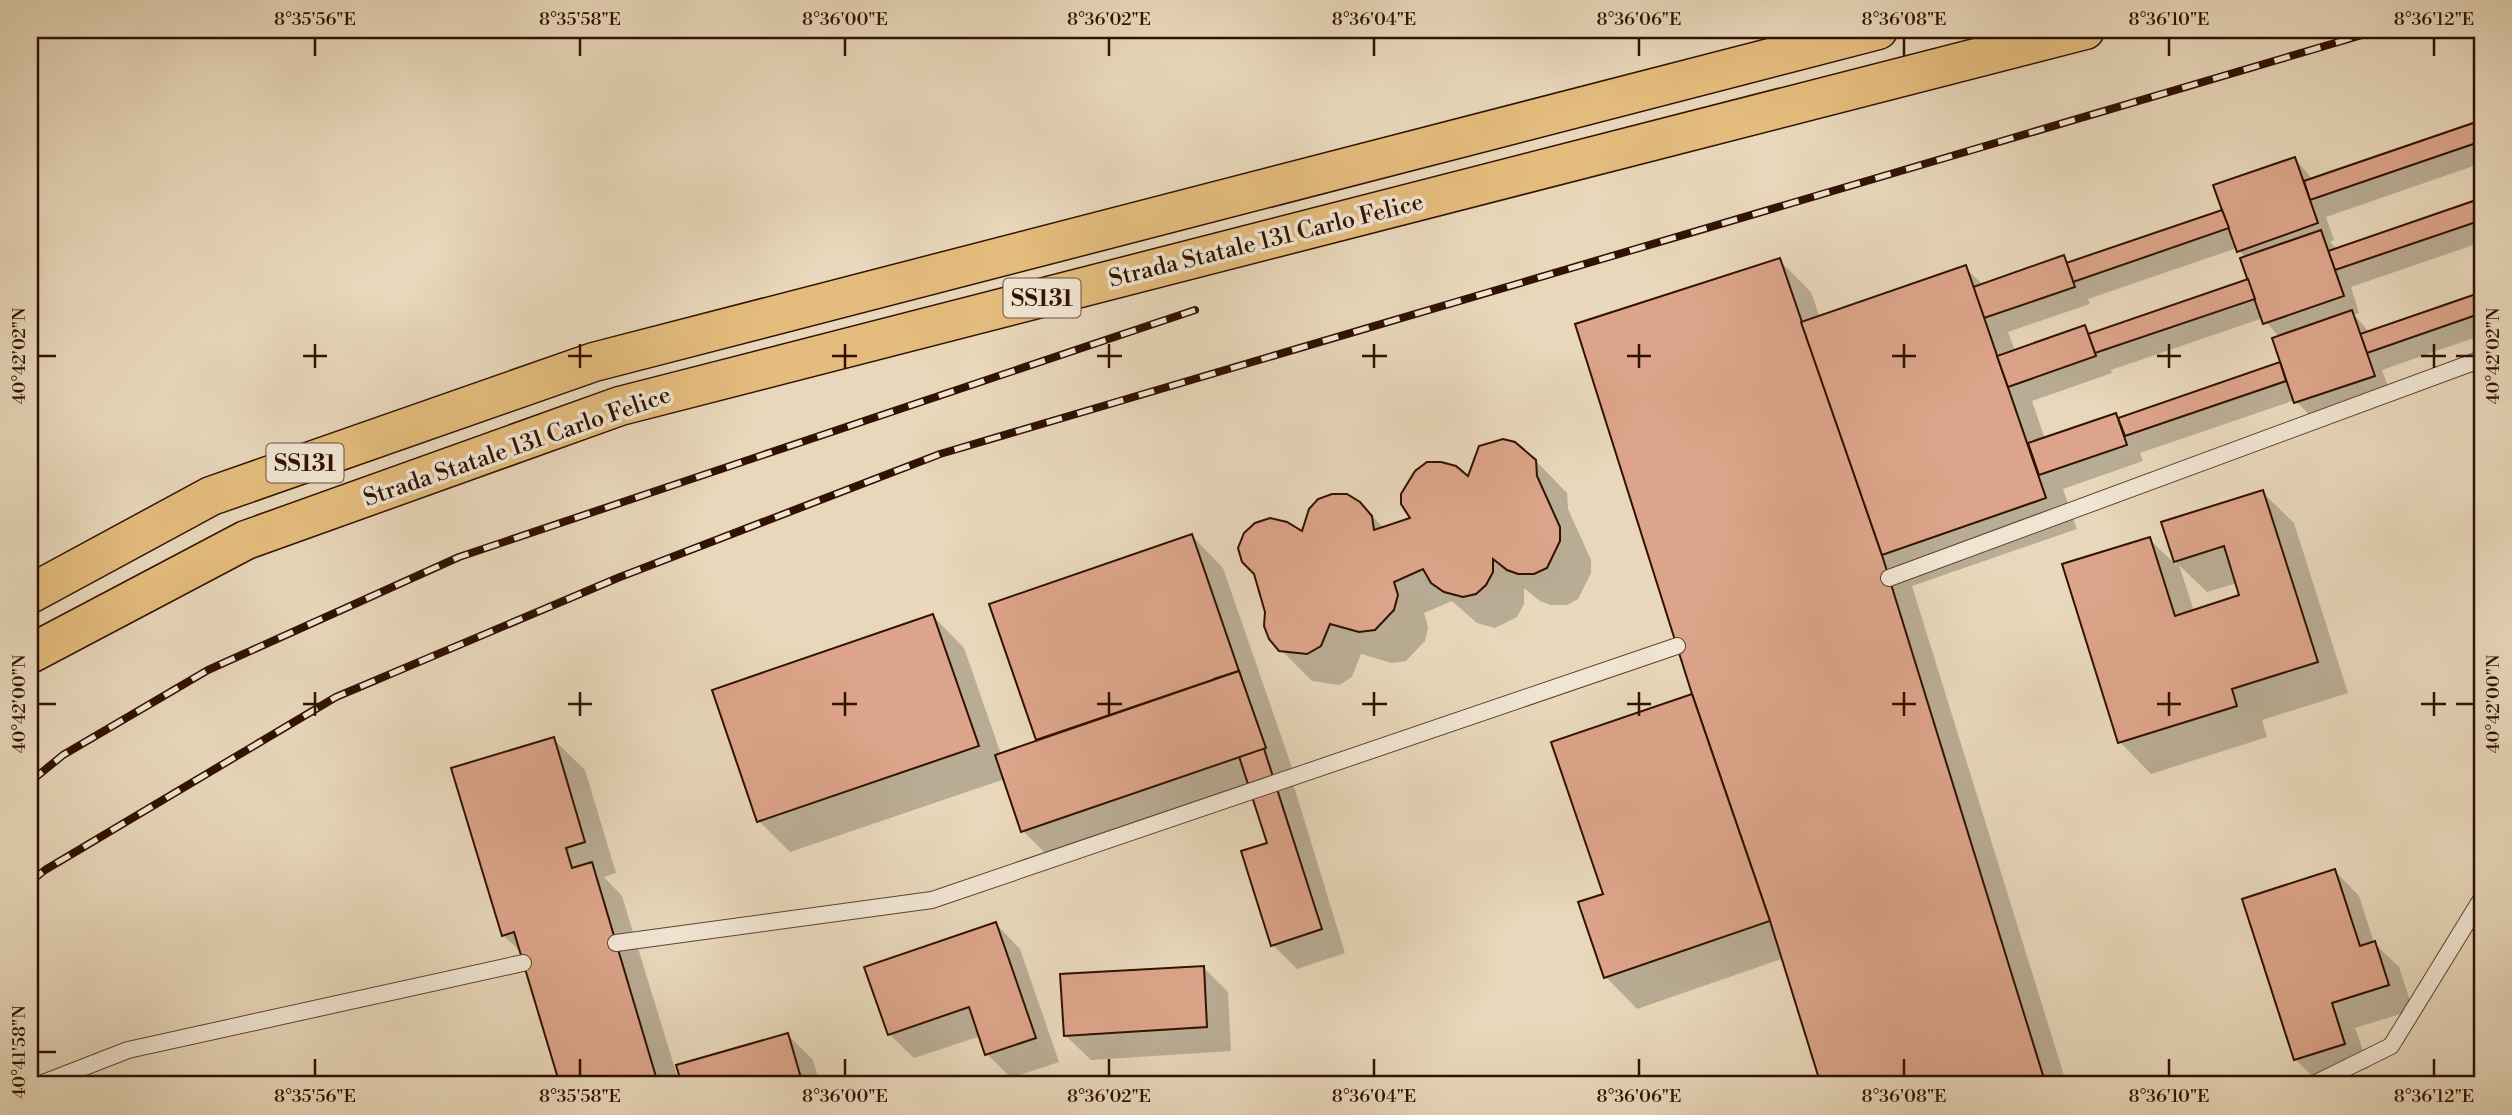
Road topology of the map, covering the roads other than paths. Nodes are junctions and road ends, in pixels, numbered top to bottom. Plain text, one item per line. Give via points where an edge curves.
1 (1878, 30) edge
2 (2085, 30) edge
3 (2482, 359) edge
4 (1889, 578) dead end
5 (30, 594) edge
6 (1677, 646) dead end
7 (30, 654) edge
8 (2482, 898) edge
9 (616, 943) dead end
10 (523, 962) dead end
11 (38, 1085) edge
12 (2312, 1085) edge

1 - 5 highway, Strada Statale 131 Carlo Felice / SS131 via 594,362 211,496
2 - 7 highway, Strada Statale 131 Carlo Felice / SS131 via 620,406 246,540
3 - 4 lane
6 - 9 lane via 932,901
8 - 12 lane via 2390,1046
10 - 11 lane via 128,1050

